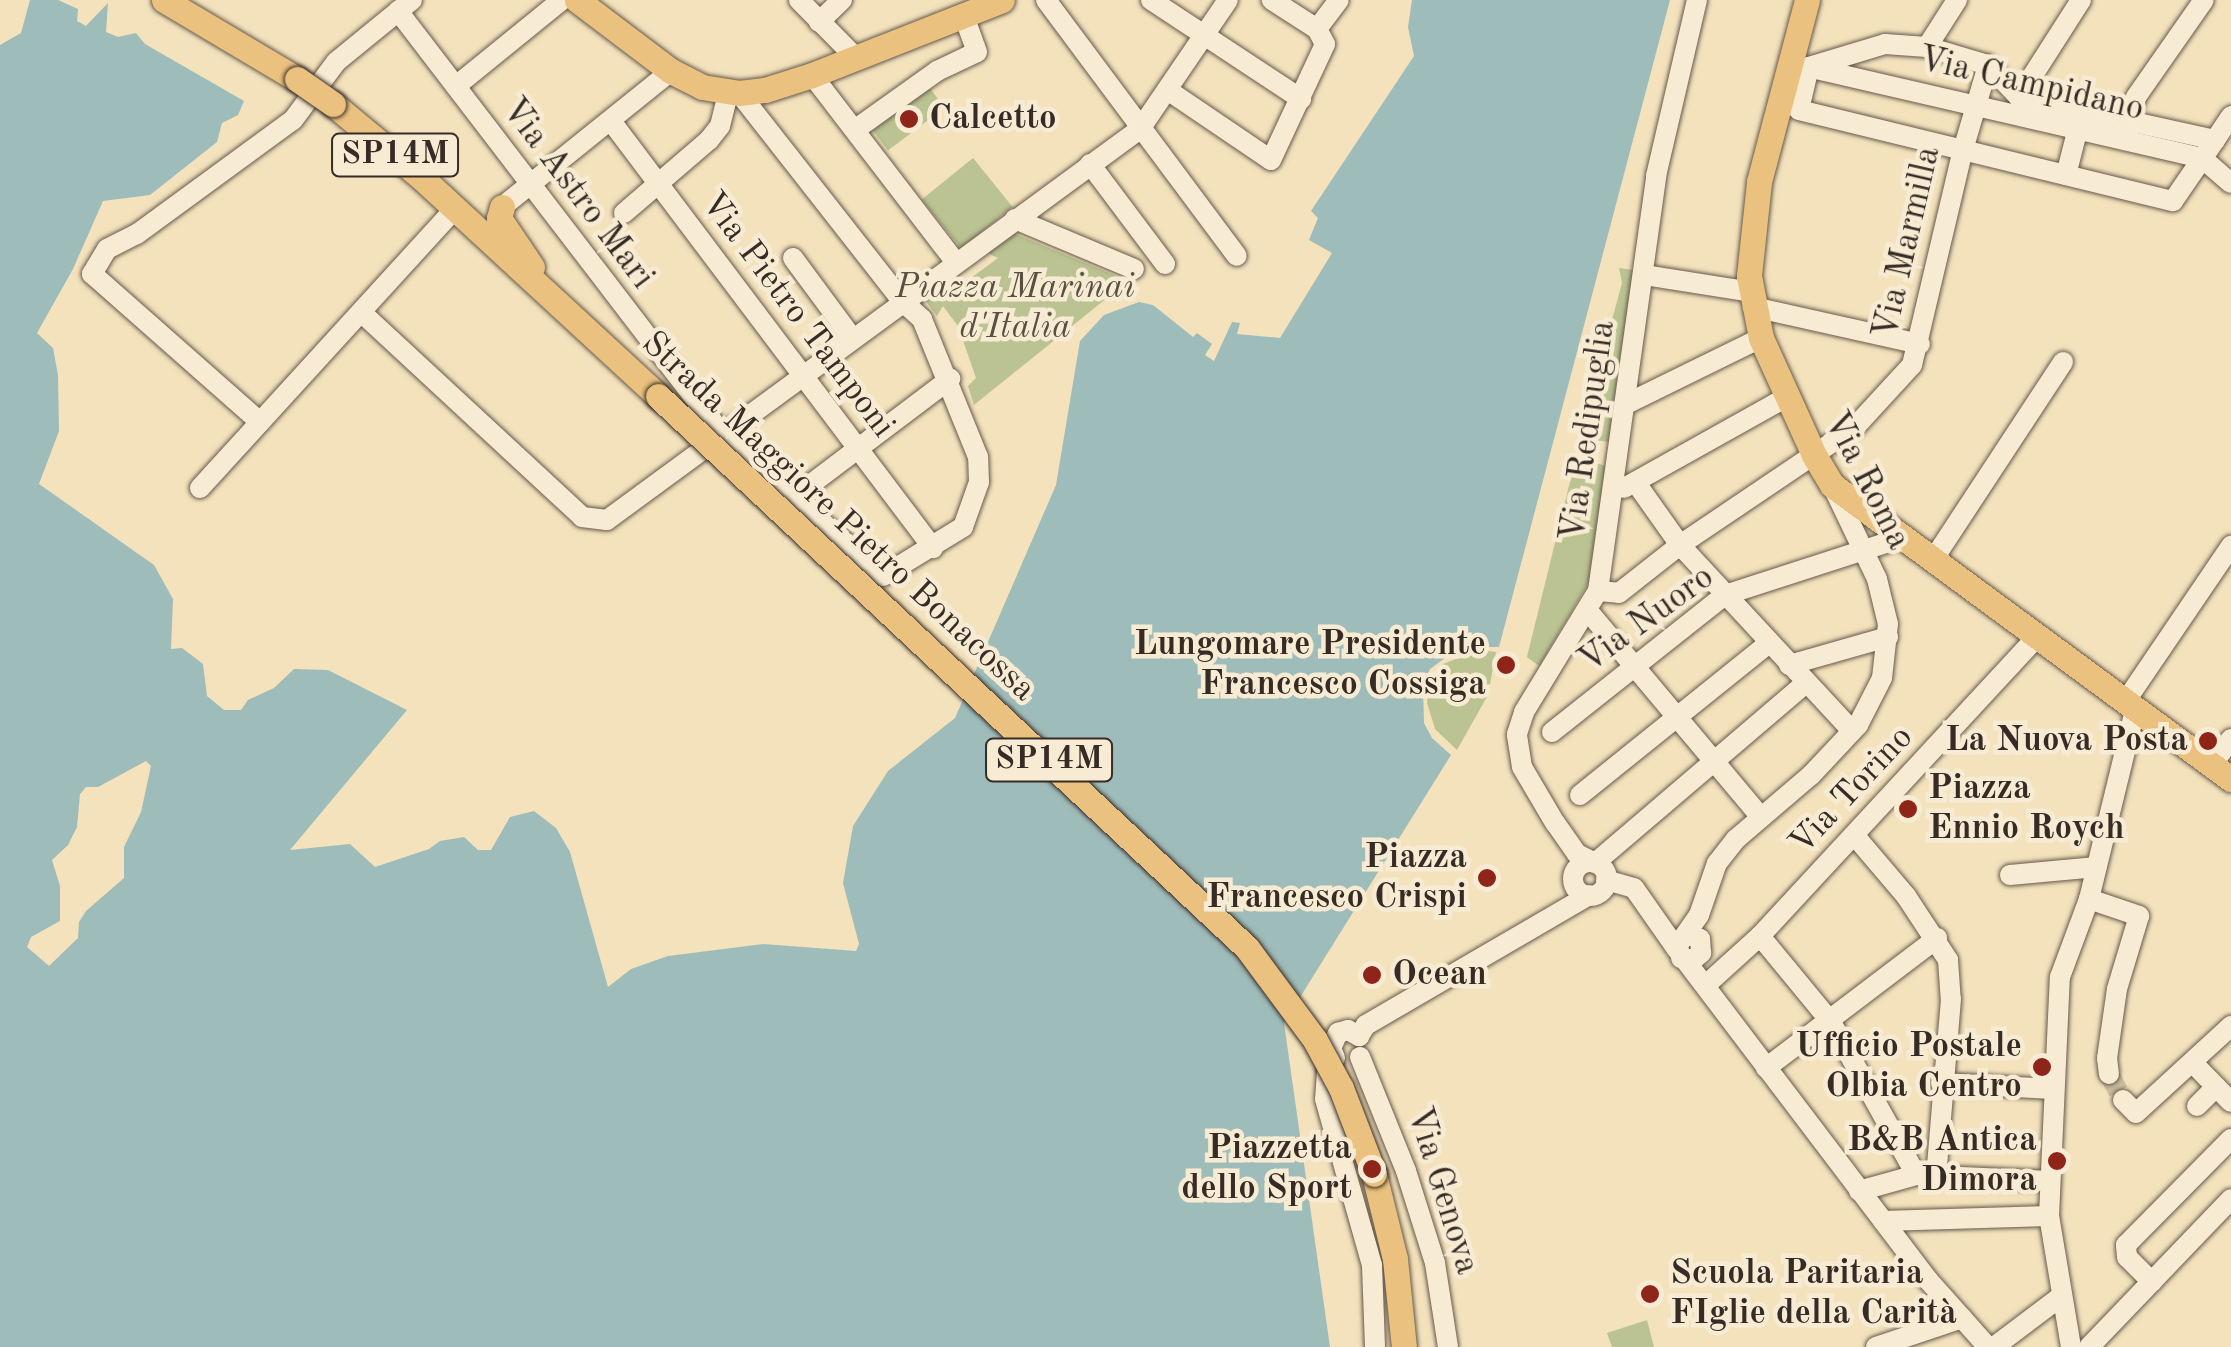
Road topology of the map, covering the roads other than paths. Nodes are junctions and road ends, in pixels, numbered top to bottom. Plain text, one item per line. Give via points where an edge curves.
1 (164, 0) edge
2 (562, 0) edge
3 (798, 0) edge
4 (842, 0) edge
5 (1002, 0) edge
6 (1046, 0) edge
7 (1151, 0) edge
8 (1228, 0) edge
9 (1272, 0) edge
10 (1338, 0) edge
11 (1698, 0) edge
12 (1807, 0) edge
13 (1957, 0) edge
14 (2081, 0) edge
15 (2204, 0) edge
16 (588, 3) edge
17 (405, 6) edge
18 (964, 16) junction
19 (819, 22) junction
20 (1317, 28) junction
21 (1205, 36) junction
22 (1927, 47) junction
23 (856, 58) junction
24 (1799, 65) junction
25 (1988, 65) junction
26 (671, 70) junction
27 (812, 75) junction
28 (456, 86) junction
29 (1168, 91) junction
30 (734, 92) junction
31 (2020, 97) junction
32 (1301, 100) junction
33 (1975, 107) junction
34 (2231, 116) edge
35 (611, 121) junction
36 (2078, 128) junction
37 (856, 129) junction
38 (1140, 129) junction
39 (2127, 131) junction
40 (2215, 140) junction
41 (1963, 150) junction
42 (2202, 158) junction
43 (1090, 164) junction
44 (2066, 175) junction
45 (2231, 182) edge
46 (528, 185) junction
47 (658, 186) junction
48 (502, 207) joint
49 (455, 209) junction
50 (624, 213) dead end
51 (1015, 219) junction
52 (1237, 256) dead end
53 (794, 258) dead end
54 (956, 263) junction
55 (1165, 264) dead end
56 (1134, 269) dead end
57 (1644, 275) junction
58 (1752, 299) junction
59 (554, 301) junction
60 (903, 302) junction
61 (361, 312) junction
62 (1761, 338) junction
63 (853, 339) junction
64 (1920, 344) junction
65 (2063, 362) dead end
66 (802, 378) junction
67 (950, 379) junction
68 (1785, 398) junction
69 (1626, 404) junction
70 (260, 422) junction
71 (723, 435) junction
72 (858, 448) junction
73 (1814, 455) junction
74 (1636, 483) junction
75 (1832, 486) junction
76 (200, 488) dead end
77 (1613, 493) junction
78 (794, 497) junction
79 (1902, 538) junction
80 (1680, 545) junction
81 (2231, 546) edge
82 (933, 548) junction
83 (1863, 548) junction
84 (1933, 560) junction
85 (1598, 591) junction
86 (1725, 595) junction
87 (1588, 612) junction
88 (2038, 636) junction
89 (1888, 637) junction
90 (1769, 642) junction
91 (1789, 665) junction
92 (1632, 668) junction
93 (1806, 683) junction
94 (2130, 706) junction
95 (1676, 717) junction
96 (1852, 731) junction
97 (1552, 732) dead end
98 (2231, 739) edge
99 (1714, 762) junction
100 (2222, 772) edge
101 (1580, 795) dead end
102 (1761, 817) junction
103 (1856, 836) junction
104 (1567, 842) junction
105 (2097, 867) junction
106 (1598, 868) junction
107 (2010, 875) dead end
108 (1579, 884) junction
109 (2089, 899) junction
110 (1760, 936) junction
111 (1937, 938) junction
112 (1682, 943) junction
113 (1707, 984) junction
114 (1831, 1022) junction
115 (2231, 1026) edge
116 (1360, 1047) junction
117 (1335, 1058) junction
118 (2196, 1066) junction
119 (1766, 1068) junction
120 (2109, 1074) tunnel mouth
121 (1941, 1083) junction
122 (2054, 1090) junction
123 (2224, 1094) edge
124 (2122, 1100) dead end
125 (2197, 1106) dead end
126 (2231, 1138) edge
127 (1926, 1176) junction
128 (2050, 1181) junction
129 (1859, 1190) junction
130 (2231, 1199) edge
131 (2049, 1216) junction
132 (1883, 1221) junction
133 (2152, 1282) junction
134 (2060, 1297) junction
135 (1962, 1318) junction
136 (1404, 1345) edge
137 (1375, 1347) edge
138 (1448, 1347) edge
139 (1876, 1347) edge
140 (1991, 1347) edge
141 (2071, 1347) edge
142 (2090, 1347) edge

1 - 49 main road, Strada Maggiore Pietro Bonacossa / SP14M, bridge via 333,104
2 - 28 street
3 - 19 street
4 - 19 street
5 - 18 main road
6 - 38 street
7 - 21 street
8 - 21 street
9 - 20 street
10 - 20 street
11 - 57 street, Via Redipuglia via 1666,123
12 - 24 main road, Via Roma
13 - 22 street
14 - 31 street
15 - 39 street via 2136,97
16 - 26 main road
17 - 28 street, Via Astro Mari
17 - 70 street via 336,62 293,120 107,249 92,274
18 - 23 main road
18 - 37 street via 977,52 937,70
19 - 23 street
20 - 32 street via 1325,44
21 - 29 street
21 - 32 street
22 - 24 street, Via Campidano via 1885,44
22 - 25 street, Via Campidano
23 - 27 main road
24 - 33 street, Via Campidano
24 - 41 street via 1799,110
24 - 58 main road, Via Roma via 1759,182
25 - 31 street, Via Campidano
25 - 33 street, Via Marmilla
26 - 30 main road via 702,88
26 - 35 street
27 - 30 main road
27 - 37 street
28 - 46 street, Via Astro Mari
29 - 32 street via 1272,160
29 - 38 street
30 - 47 street via 720,126
30 - 60 street
31 - 39 street, Via Campidano
33 - 36 street, Via Campidano
33 - 41 street, Via Marmilla
34 - 40 street
35 - 46 street
35 - 47 street, Via Pietro Tamponi
36 - 39 street, Via Campidano
36 - 44 street
37 - 54 street
38 - 43 street
38 - 52 street
39 - 40 street, Via Campidano
39 - 42 street, Via Campidano
40 - 42 street
41 - 44 street
41 - 64 street, Via Marmilla
42 - 44 street via 2173,201
42 - 45 street, Via Campidano
43 - 51 street
43 - 55 street
46 - 48 street
46 - 71 street, Via Astro Mari
47 - 50 street
47 - 66 street, Via Pietro Tamponi
48 - 59 main road via 499,218
49 - 59 main road, Strada Maggiore Pietro Bonacossa / SP14M
49 - 61 street
51 - 54 street
51 - 56 street
53 - 63 street
54 - 60 street
57 - 58 street
57 - 69 street, Via Redipuglia
58 - 62 main road, Via Roma
58 - 64 street
59 - 136 main road, Strada Maggiore Pietro Bonacossa / SP14M, bridge via 1247,948 1315,1040 1366,1147 1392,1245
60 - 63 street
60 - 67 street via 922,319
61 - 70 street
61 - 71 street via 589,520 611,518
62 - 68 main road, Via Roma
62 - 69 street
63 - 66 street
64 - 73 street, Via Marmilla via 1912,365 1855,428
65 - 84 street
66 - 71 street
66 - 72 street, Via Pietro Tamponi
67 - 72 street
67 - 82 street via 978,457 979,482 963,527
68 - 73 main road, Via Roma
68 - 74 street
69 - 77 street, Via Redipuglia
70 - 76 street
71 - 78 street, Via Astro Mari
72 - 78 street
72 - 82 street, Via Pietro Tamponi
73 - 75 main road, Via Roma
73 - 80 street, Via Marmilla
74 - 77 street
74 - 80 street
75 - 79 main road
75 - 83 street, Via Roma
77 - 85 street, Via Redipuglia
78 - 82 street, Via Astro Mari via 883,576
79 - 83 street, Via Nuoro
79 - 84 main road
80 - 85 street, Via Marmilla via 1618,593
80 - 86 street
81 - 94 street
83 - 86 street, Via Nuoro
83 - 89 street, Via Roma via 1878,580
84 - 88 main road
85 - 87 street, Via Redipuglia
86 - 90 street
86 - 92 street, Via Nuoro
87 - 92 street
87 - 104 street, Via Redipuglia via 1516,734 1522,767
88 - 94 main road
88 - 103 street, Via Torino
89 - 91 street
89 - 96 street, Via Roma via 1873,702
90 - 91 street
90 - 95 street
91 - 93 street
92 - 95 street
92 - 97 street, Via Nuoro
93 - 96 street
93 - 99 street
94 - 100 main road
94 - 105 street
95 - 99 street
95 - 101 street
96 - 102 street, Via Roma
98 - 100 street
99 - 102 street
99 - 106 street
102 - 112 street, Via Roma via 1718,864
103 - 110 street, Via Torino
103 - 111 street
104 - 106 street, Via Redipuglia
104 - 108 street, Via Redipuglia
105 - 107 street
105 - 109 street
106 - 108 street via 1580,864
106 - 108 street via 1602,890
106 - 112 street, Via Redipuglia via 1634,888
108 - 116 street via 1549,919 1366,1026
109 - 120 street via 2140,916 2117,989
109 - 122 street via 2060,977
110 - 113 street, Via Torino
110 - 114 street
111 - 114 street
111 - 121 street via 1952,983
112 - 113 street
113 - 119 street
114 - 119 street
114 - 127 street
115 - 118 street
116 - 117 street via 1351,1063
116 - 117 street via 1348,1030 1338,1034 1331,1048
116 - 138 street, Via Genova via 1435,1263
117 - 137 street via 1326,1072 1325,1099 1372,1265
118 - 123 street
118 - 124 street via 2136,1113
119 - 129 street
121 - 122 street
121 - 127 street
122 - 128 street
123 - 125 street
126 - 133 street via 2126,1245 2127,1257
127 - 128 street
127 - 129 street
128 - 131 street
129 - 132 street
130 - 133 street
131 - 132 street
131 - 134 street
132 - 135 street
133 - 142 street
134 - 140 street
134 - 141 street
135 - 139 street
135 - 140 street

